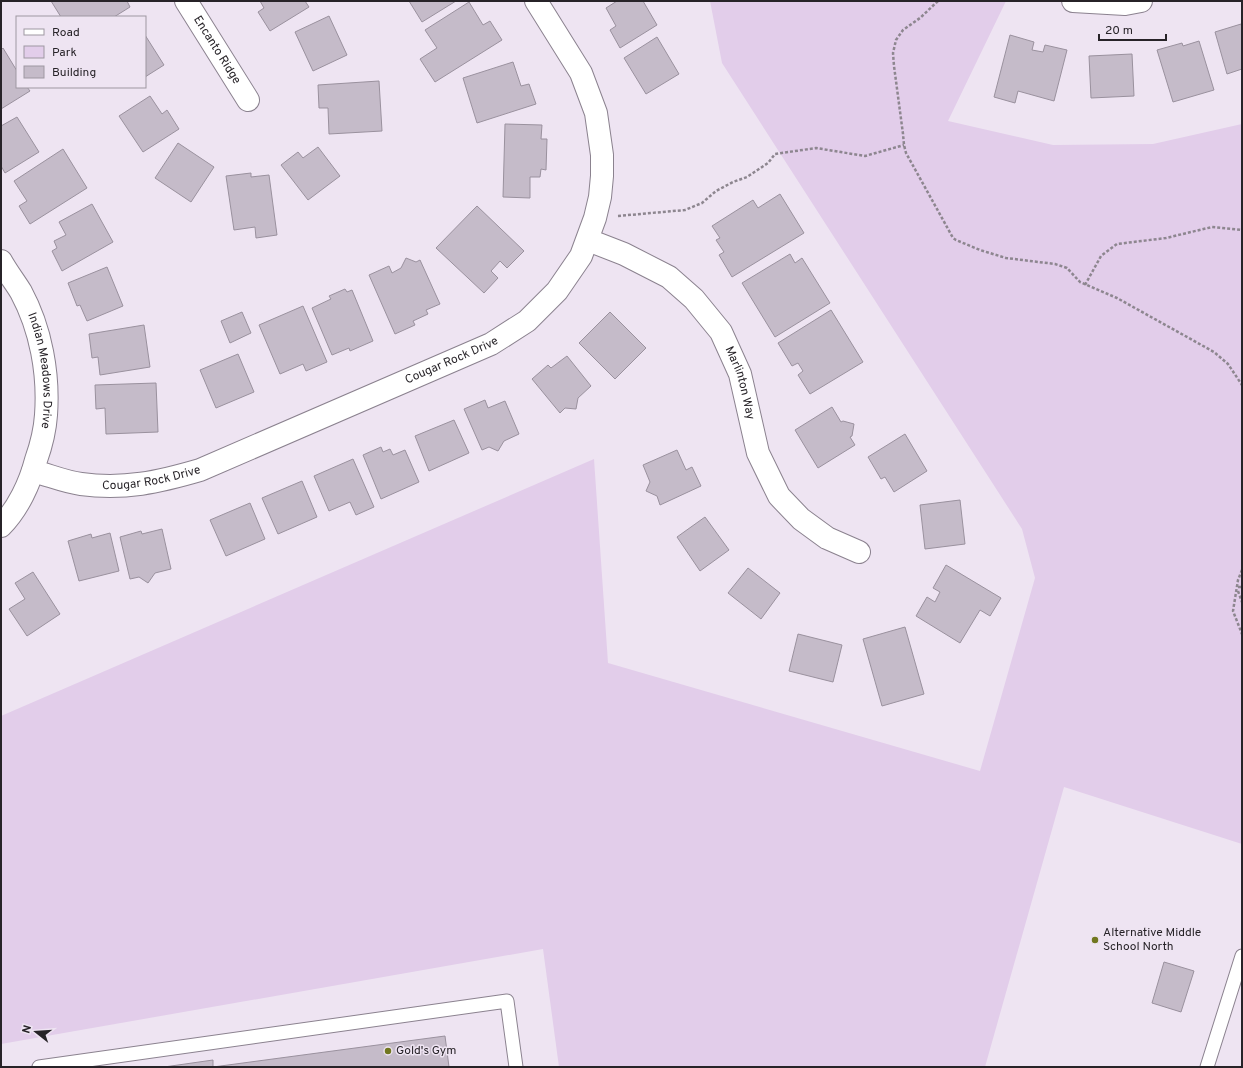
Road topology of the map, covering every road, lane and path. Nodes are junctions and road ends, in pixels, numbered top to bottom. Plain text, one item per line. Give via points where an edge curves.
1 (186, 1) edge
2 (536, 1) edge
3 (938, 1) edge
4 (1073, 1) edge
5 (1141, 1) edge
6 (248, 100) dead end
7 (904, 146) junction
8 (595, 218) junction
9 (1242, 230) edge
10 (588, 240) junction
11 (1, 261) edge
12 (1085, 285) junction
13 (1241, 383) edge
14 (33, 471) junction
15 (1, 526) edge
16 (859, 552) dead end
17 (1242, 570) edge
18 (1238, 587) junction
19 (1242, 587) edge
20 (1242, 602) edge
21 (1242, 634) edge
22 (1242, 956) edge
23 (1237, 987) edge
24 (39, 1067) edge
25 (516, 1067) edge
26 (1207, 1067) edge

1 - 6 street, Encanto Ridge
2 - 8 street, Cougar Rock Drive via 581,73 596,113 602,176
3 - 7 path via 903,30 896,40 893,53
4 - 5 street via 1125,4
7 - 8 path via 866,156 816,148 775,154 768,163 747,177 716,191 702,203 685,210
7 - 12 path via 953,238 1006,258 1061,265
8 - 10 street, Cougar Rock Drive
9 - 12 path via 1212,227 1166,238 1117,244 1101,256
10 - 14 street, Cougar Rock Drive via 557,291 527,321 490,344 200,470 165,480 114,486 80,484
10 - 16 street, Marlinton Way via 624,254 669,277 694,299 721,332 740,374 758,453 780,496 801,519 827,538
11 - 14 street, Indian Meadows Drive via 21,293 44,358 46,416 42,442
12 - 13 path via 1113,296 1214,352 1228,364
14 - 15 street, Indian Meadows Drive via 20,501
17 - 18 path
18 - 19 path
18 - 20 path
18 - 21 path via 1233,611
22 - 23 lane
23 - 26 lane
24 - 25 lane via 507,1000

